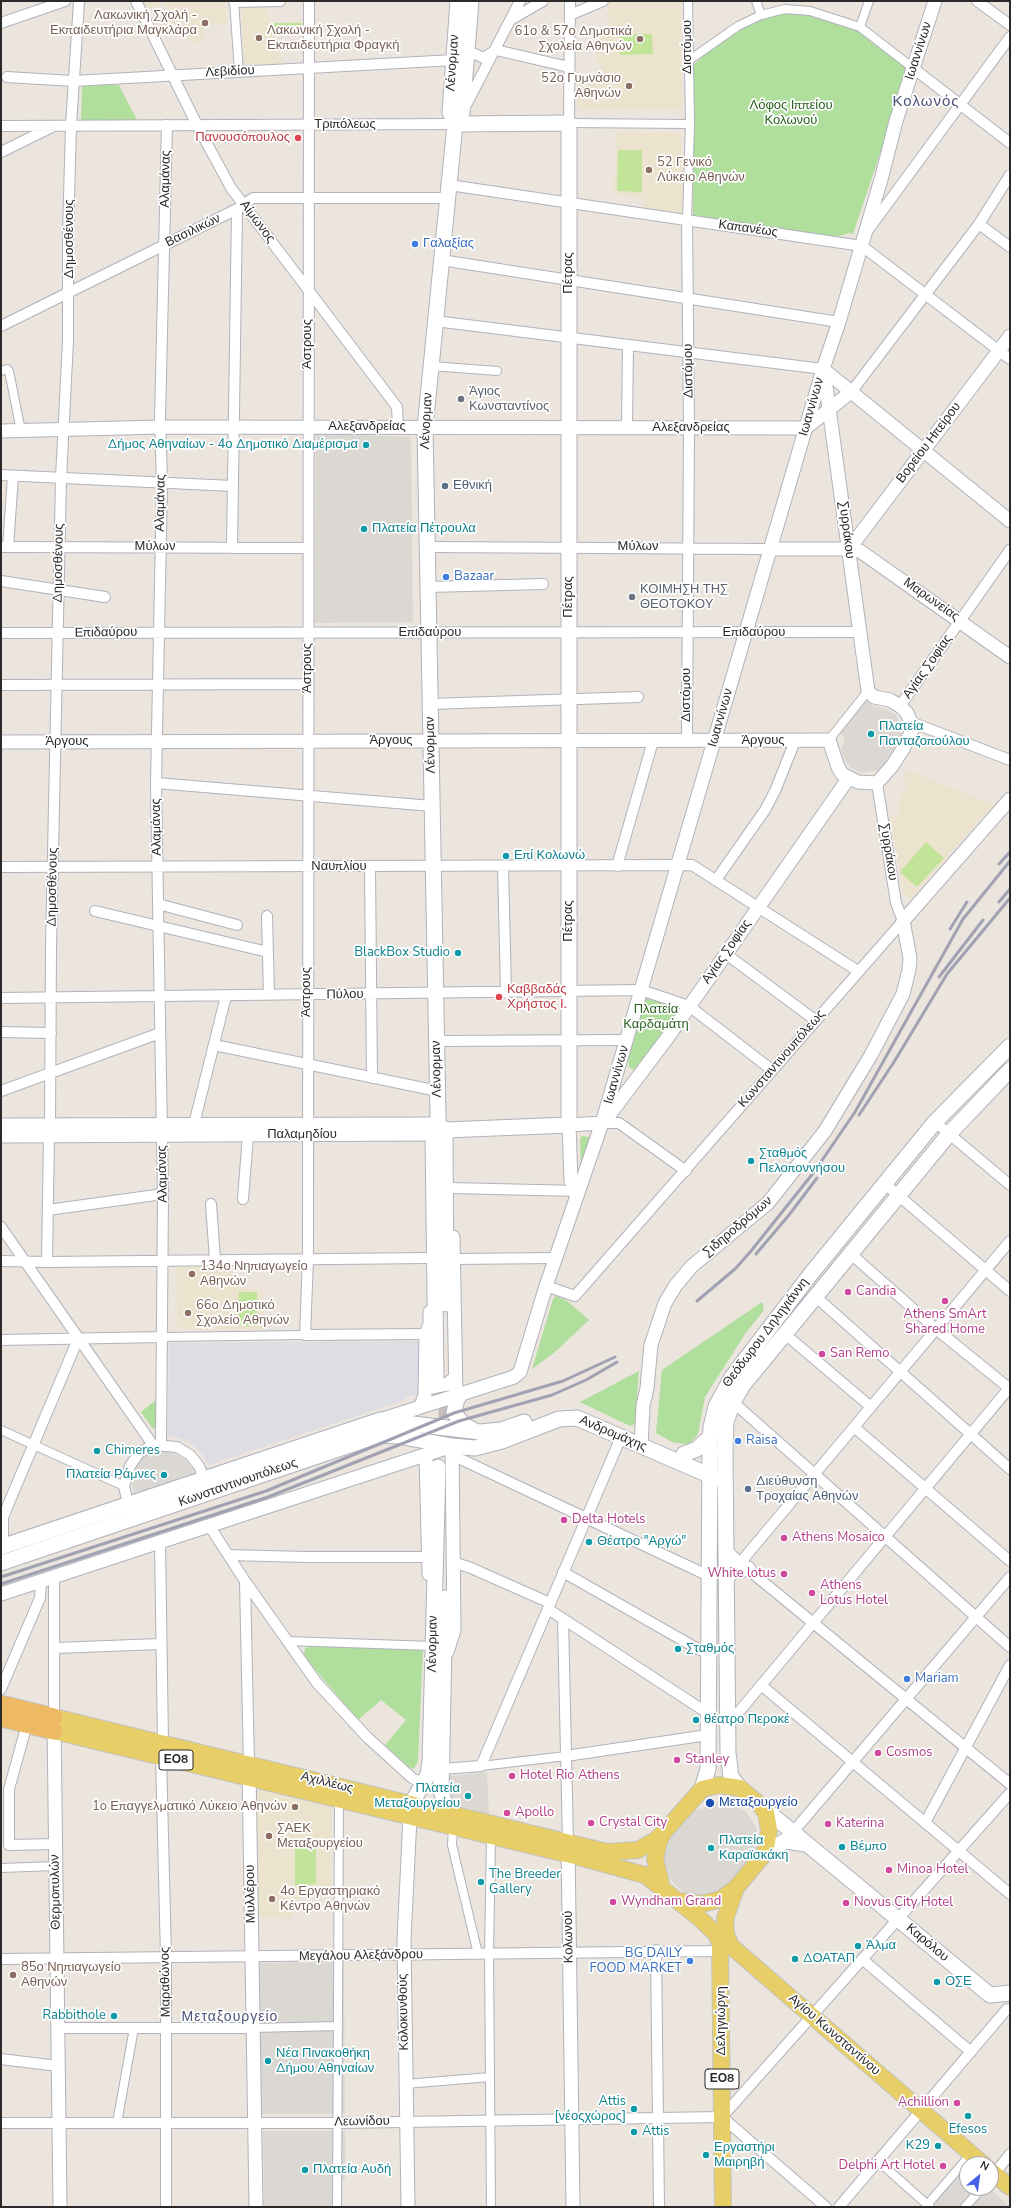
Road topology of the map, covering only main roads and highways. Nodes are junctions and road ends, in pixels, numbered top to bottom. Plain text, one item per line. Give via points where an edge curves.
1 (458, 1) edge
2 (471, 1) edge
3 (458, 118) junction
4 (568, 123) joint
5 (1010, 1046) edge
6 (1010, 1070) edge
7 (569, 1125) joint
8 (439, 1129) junction
9 (458, 1395) road end
10 (480, 1432) junction
11 (710, 1437) junction
12 (646, 1443) junction
13 (684, 1454) junction
14 (447, 1459) junction
15 (710, 1470) junction
16 (725, 1476) junction
17 (2, 1546) edge
18 (1, 1563) edge
19 (744, 1566) road end
20 (726, 1579) junction
21 (1, 1704) edge
22 (1, 1718) edge
23 (51, 1725) junction
24 (249, 1771) junction
25 (740, 1788) junction
26 (702, 1789) junction
27 (761, 1806) junction
28 (411, 1810) junction
29 (453, 1821) junction
30 (664, 1832) junction
31 (808, 1845) junction
32 (568, 1848) junction
33 (765, 1853) junction
34 (662, 1888) junction
35 (736, 1888) junction
36 (679, 1901) junction
37 (1010, 1993) edge
38 (973, 2156) edge
39 (999, 2178) edge
40 (1010, 2187) edge
41 (723, 2207) edge

1 - 3 main road, Λένορμαν via 450,112
2 - 3 main road, Λένορμαν via 468,51
3 - 4 main road, Τριπόλεως
3 - 8 main road, Λένορμαν via 448,192 425,428
4 - 7 main road, Πέτρας
5 - 11 main road, Θεόδωρου Δηληγιάννη via 935,1122 810,1275 732,1377 716,1406
6 - 16 main road, Θεόδωρου Δηληγιάννη via 949,1134 732,1402 726,1428
7 - 8 main road, Παλαμηδίου
8 - 8 main road, Λένορμαν via 448,1181 441,1379 434,1187
9 - 10 main road via 454,1408 456,1417 464,1425
10 - 12 main road, Ανδρομάχης via 501,1430 568,1409 580,1410
10 - 17 main road, Κωνσταντινουπόλεως via 380,1420
11 - 13 main road via 697,1449
11 - 15 main road, Θεόδωρου Δηληγιάννη
12 - 13 main road, Ανδρομάχης
12 - 14 main road, Ανδρομάχης via 621,1437 569,1417 488,1446 469,1448
12 - 15 main road, Ανδρομάχης
13 - 15 main road, Ανδρομάχης
14 - 18 main road, Κωνσταντινουπόλεως via 398,1436 375,1436
14 - 28 main road, Λένορμαν via 433,1646 430,1761 428,1775
14 - 29 main road, Λένορμαν via 442,1797
15 - 16 main road, Ανδρομάχης
15 - 26 main road, Θεόδωρου Δηληγιάννη via 708,1769
16 - 20 main road, Θεόδωρου Δηληγιάννη
19 - 20 main road via 732,1571
20 - 25 main road, Θεόδωρου Δηληγιάννη via 729,1770
21 - 23 highway, ΕΟ8
22 - 23 highway, ΕΟ8
23 - 24 main road, Αχιλλέως / ΕΟ8
24 - 28 main road, Αχιλλέως / ΕΟ8
24 - 28 main road, Αχιλλέως / ΕΟ8 via 339,1800
25 - 26 main road via 719,1785
25 - 27 main road
26 - 30 main road, ΕΟ8
27 - 31 main road, Καρόλου
27 - 33 main road via 769,1824
28 - 29 main road, Αχιλλέως / ΕΟ8
29 - 32 main road, Αχιλλέως / ΕΟ8
29 - 32 main road, Αχιλλέως / ΕΟ8 via 491,1837
30 - 32 main road, Αχιλλέως / ΕΟ8 via 638,1850 607,1852
30 - 34 main road, ΕΟ8 via 655,1859
31 - 33 main road, Καρόλου via 785,1841
31 - 37 main road, Καρόλου via 990,1995
32 - 34 main road, Αχιλλέως / ΕΟ8 via 645,1875
33 - 35 main road, ΕΟ8
34 - 36 main road, ΕΟ8
35 - 36 main road, ΕΟ8 via 721,1899 708,1904
35 - 38 main road, Αγίου Κωνσταντίνου / ΕΟ8 via 724,1927 731,1946
36 - 41 main road, Δεληγιώργη / ΕΟ8 via 716,1934 721,1951
39 - 40 main road, Αγίου Κωνσταντίνου / ΕΟ8

